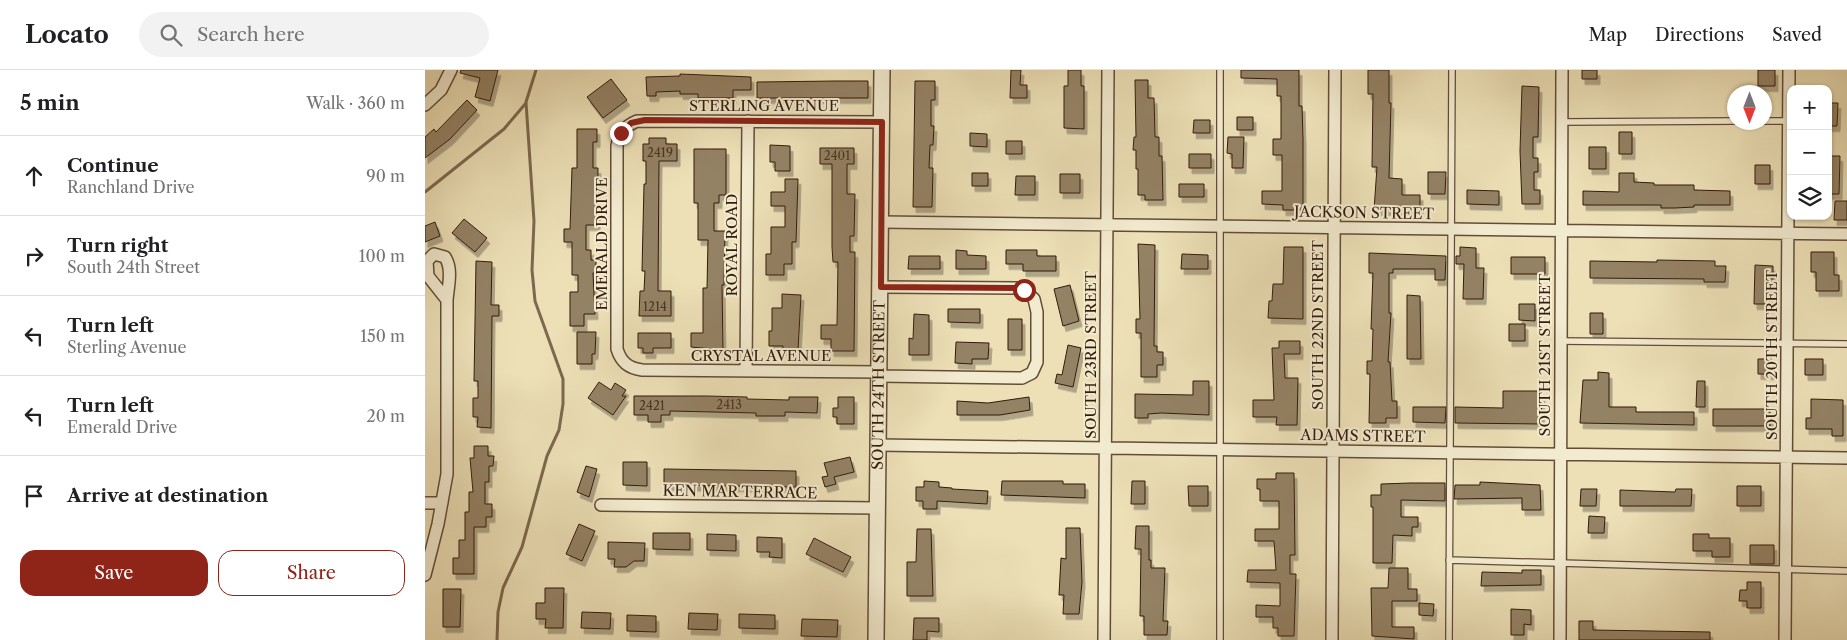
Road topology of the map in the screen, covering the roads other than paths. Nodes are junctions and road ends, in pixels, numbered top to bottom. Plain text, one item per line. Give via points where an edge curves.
1 (451, 70) edge
2 (883, 70) edge
3 (1109, 70) edge
4 (1220, 70) edge
5 (1335, 70) edge
6 (1452, 70) edge
7 (1562, 70) edge
8 (1789, 70) edge
9 (1789, 85) edge
10 (425, 105) edge
11 (645, 120) joint
12 (748, 121) junction
13 (1727, 121) edge
14 (1772, 121) edge
15 (1787, 121) edge
16 (882, 122) junction
17 (1561, 122) junction
18 (1788, 130) edge
19 (881, 222) junction
20 (1107, 224) junction
21 (1220, 226) junction
22 (1333, 228) junction
23 (1452, 229) junction
24 (1561, 230) junction
25 (1788, 233) junction
26 (1847, 234) edge
27 (881, 287) junction
28 (447, 300) dead end
29 (1560, 341) junction
30 (1787, 344) junction
31 (1847, 344) edge
32 (642, 370) joint
33 (746, 370) junction
34 (879, 374) junction
35 (878, 445) junction
36 (1105, 448) junction
37 (1218, 450) junction
38 (1333, 451) junction
39 (1449, 453) junction
40 (1560, 454) junction
41 (1787, 457) junction
42 (1847, 458) edge
43 (425, 503) edge
44 (442, 503) junction
45 (601, 505) dead end
46 (878, 508) junction
47 (1449, 560) junction
48 (1560, 564) junction
49 (1786, 570) junction
50 (1847, 571) edge
51 (425, 575) edge
52 (876, 640) edge
53 (1104, 640) edge
54 (1220, 640) edge
55 (1331, 640) edge
56 (1449, 640) edge
57 (1560, 640) edge
58 (1785, 640) edge

1 - 10 street via 441,90
2 - 16 street, SOUTH 24TH STREET
3 - 20 street, SOUTH 23RD STREET
4 - 21 lane
5 - 22 street, SOUTH 22ND STREET
6 - 23 lane
7 - 17 street, SOUTH 21ST STREET
8 - 9 street, SOUTH 20TH STREET
11 - 12 street, STERLING AVENUE
11 - 32 street, EMERALD DRIVE via 625,128 617,146 617,349 624,363
12 - 16 street, STERLING AVENUE
12 - 33 street, ROYAL ROAD
13 - 17 lane
14 - 15 lane
16 - 19 street, SOUTH 24TH STREET
17 - 24 street, SOUTH 21ST STREET
18 - 25 street, SOUTH 20TH STREET
19 - 20 street, JACKSON STREET
19 - 27 street, SOUTH 24TH STREET
20 - 21 street, JACKSON STREET
20 - 36 street, SOUTH 23RD STREET
21 - 22 street, JACKSON STREET
21 - 37 lane
22 - 23 street, JACKSON STREET
22 - 38 street, SOUTH 22ND STREET
23 - 24 street, JACKSON STREET
23 - 39 lane
24 - 25 street, JACKSON STREET
24 - 29 street, SOUTH 21ST STREET
25 - 26 street, JACKSON STREET
25 - 30 street, SOUTH 20TH STREET
27 - 34 street, SOUTH 24TH STREET
27 - 34 street, CRYSTAL AVENUE via 1024,290 1036,304 1037,362 1032,372 1022,378
28 - 44 street via 447,474
29 - 30 lane
29 - 40 street, SOUTH 21ST STREET
30 - 31 lane
30 - 41 street, SOUTH 20TH STREET
32 - 33 street, CRYSTAL AVENUE
33 - 34 street, CRYSTAL AVENUE
34 - 35 street, SOUTH 24TH STREET
35 - 36 street, ADAMS STREET
35 - 46 street, SOUTH 24TH STREET
36 - 37 street, ADAMS STREET
36 - 53 street, SOUTH 23RD STREET
37 - 38 street, ADAMS STREET
37 - 54 lane
38 - 39 street, ADAMS STREET
38 - 55 street, SOUTH 22ND STREET
39 - 40 street, ADAMS STREET
39 - 47 lane
40 - 41 street, ADAMS STREET
40 - 48 street, SOUTH 21ST STREET
41 - 42 street, ADAMS STREET
41 - 49 street, SOUTH 20TH STREET
43 - 44 street
44 - 51 street
45 - 46 street, KEN MAR TERRACE
46 - 52 street, SOUTH 24TH STREET
47 - 48 lane
47 - 56 lane
48 - 49 lane
48 - 57 street, SOUTH 21ST STREET
49 - 50 lane
49 - 58 street, SOUTH 20TH STREET

